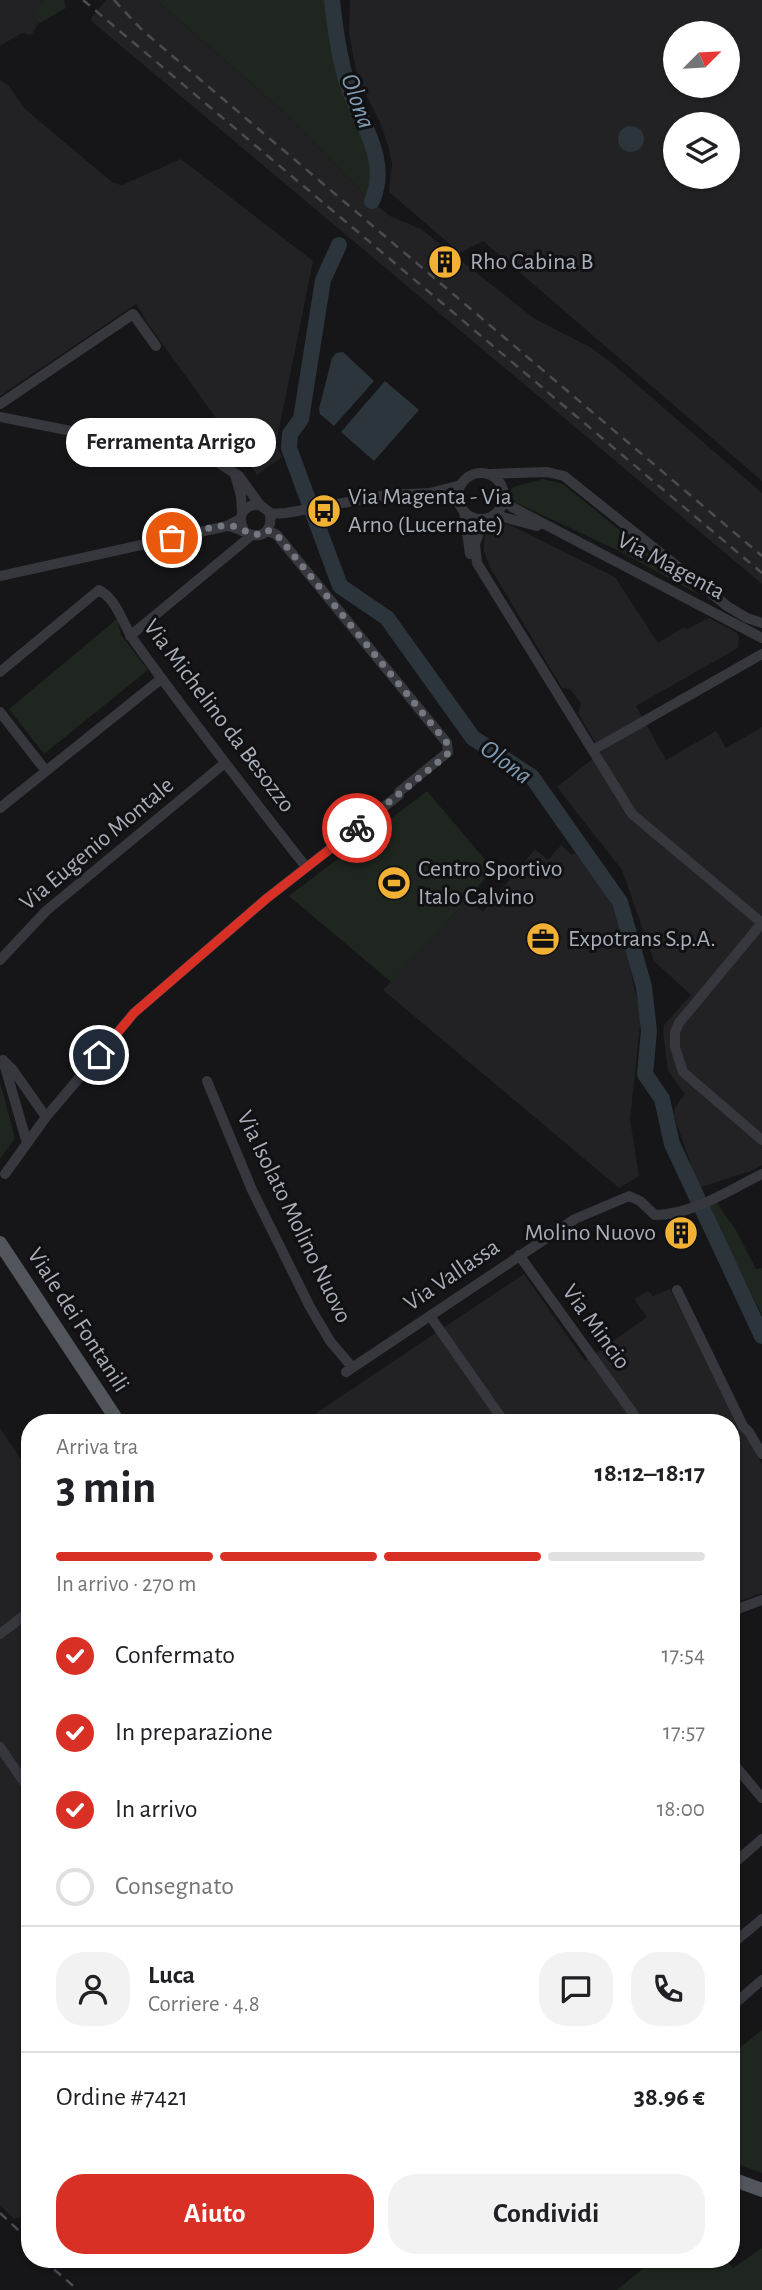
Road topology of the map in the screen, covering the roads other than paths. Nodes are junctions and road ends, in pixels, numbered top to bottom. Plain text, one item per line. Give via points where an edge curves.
1 (156, 346) dead end
2 (0, 404) edge
3 (0, 417) edge
4 (529, 473) junction
5 (489, 474) junction
6 (235, 475) junction
7 (461, 485) junction
8 (503, 487) junction
9 (430, 493) junction
10 (504, 499) junction
11 (260, 505) junction
12 (462, 506) junction
13 (489, 517) junction
14 (270, 522) junction
15 (245, 524) junction
16 (560, 533) junction
17 (482, 574) junction
18 (0, 576) edge
19 (762, 623) edge
20 (130, 636) junction
21 (762, 638) edge
22 (762, 654) edge
23 (0, 673) edge
24 (161, 679) junction
25 (0, 712) edge
26 (593, 750) junction
27 (225, 763) junction
28 (46, 771) junction
29 (0, 808) edge
30 (306, 867) junction
31 (762, 923) edge
32 (0, 960) edge
33 (2, 1058) edge
34 (207, 1081) dead end
35 (46, 1117) junction
36 (762, 1140) edge
37 (27, 1143) junction
38 (762, 1174) edge
39 (2, 1179) edge
40 (0, 1243) edge
41 (519, 1255) junction
42 (677, 1290) dead end
43 (430, 1316) junction
44 (349, 1369) joint
45 (112, 1414) edge
46 (499, 1414) edge
47 (633, 1414) edge
48 (732, 1414) edge
49 (740, 1427) edge
50 (762, 1454) edge
51 (762, 1600) edge
52 (740, 1608) edge
53 (21, 1618) edge
54 (0, 1634) edge
55 (0, 1747) edge
56 (21, 1778) edge
57 (740, 1779) edge
58 (762, 1798) edge
59 (762, 1839) edge
60 (740, 1858) edge
61 (762, 1919) edge
62 (740, 1937) edge
63 (762, 1980) edge
64 (740, 1999) edge
65 (740, 2182) edge
66 (762, 2190) edge

1 - 2 street via 133,314
3 - 6 street via 205,456
4 - 5 street
4 - 8 street
4 - 19 street via 564,476 738,614
5 - 7 street via 473,474
5 - 8 street
6 - 11 street
6 - 15 street
7 - 9 street
7 - 12 street
8 - 10 street
9 - 12 street
9 - 14 street via 306,509
10 - 13 street via 500,510
10 - 16 street, Via Magenta
11 - 14 street
11 - 15 street via 251,505
12 - 13 street via 472,517
12 - 17 street via 470,552
13 - 16 street, Via Magenta
13 - 17 street via 475,544
14 - 15 street via 259,535
14 - 30 street via 449,749 399,795
15 - 18 street
15 - 20 street
16 - 21 street, Via Magenta
17 - 26 street
20 - 23 street, Via Michelino da Besozzo via 99,590
20 - 24 street, Via Michelino da Besozzo
22 - 26 street
24 - 27 street, Via Michelino da Besozzo
24 - 28 street
25 - 28 street
26 - 31 street via 636,819
27 - 30 street, Via Michelino da Besozzo
27 - 32 street, Via Eugenio Montale via 49,909
28 - 29 street
30 - 35 street via 134,1013
31 - 36 street via 674,1035 683,1072
33 - 35 street
33 - 37 street
34 - 44 street, Via Isolato Molino Nuovo via 252,1189 310,1307
35 - 37 street
37 - 39 street
38 - 41 street, Via Vallassa via 694,1207 655,1215 632,1196 625,1196 575,1219
40 - 45 main road, Viale dei Fontanili
41 - 43 street, Via Vallassa
41 - 47 street, Via Mincio
42 - 48 street
43 - 44 street, Via Vallassa
43 - 46 street
49 - 50 street via 749,1432
51 - 52 street
53 - 54 street
55 - 56 street
57 - 58 street
59 - 60 street
61 - 62 street
63 - 64 street
65 - 66 main road

